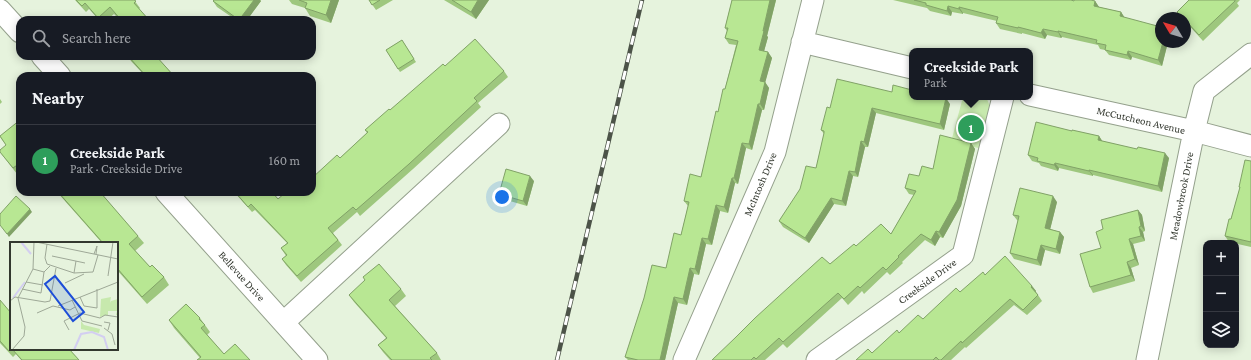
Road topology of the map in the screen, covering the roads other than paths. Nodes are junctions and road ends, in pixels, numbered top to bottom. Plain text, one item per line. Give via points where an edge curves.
1 (813, 0) edge
2 (0, 10) edge
3 (16, 28) edge
4 (802, 42) junction
5 (1251, 54) edge
6 (46, 60) edge
7 (909, 67) edge
8 (56, 72) edge
9 (1033, 96) edge
10 (1002, 100) edge
11 (499, 124) dead end
12 (1194, 131) junction
13 (1251, 146) edge
14 (170, 196) edge
15 (284, 322) junction
16 (317, 360) edge
17 (684, 360) edge
18 (816, 360) edge
19 (1147, 360) edge

1 - 4 street, McIntosh Drive
2 - 3 street
4 - 7 street
4 - 17 street, McIntosh Drive via 775,152
5 - 12 street, Meadowbrook Drive via 1204,91
6 - 8 street
9 - 12 street, McCutcheon Avenue
10 - 18 street, Creekside Drive via 963,255
11 - 15 street
12 - 13 street, McCutcheon Avenue
12 - 19 street, Meadowbrook Drive
14 - 15 street, Bellevue Drive
15 - 16 street, Bellevue Drive

